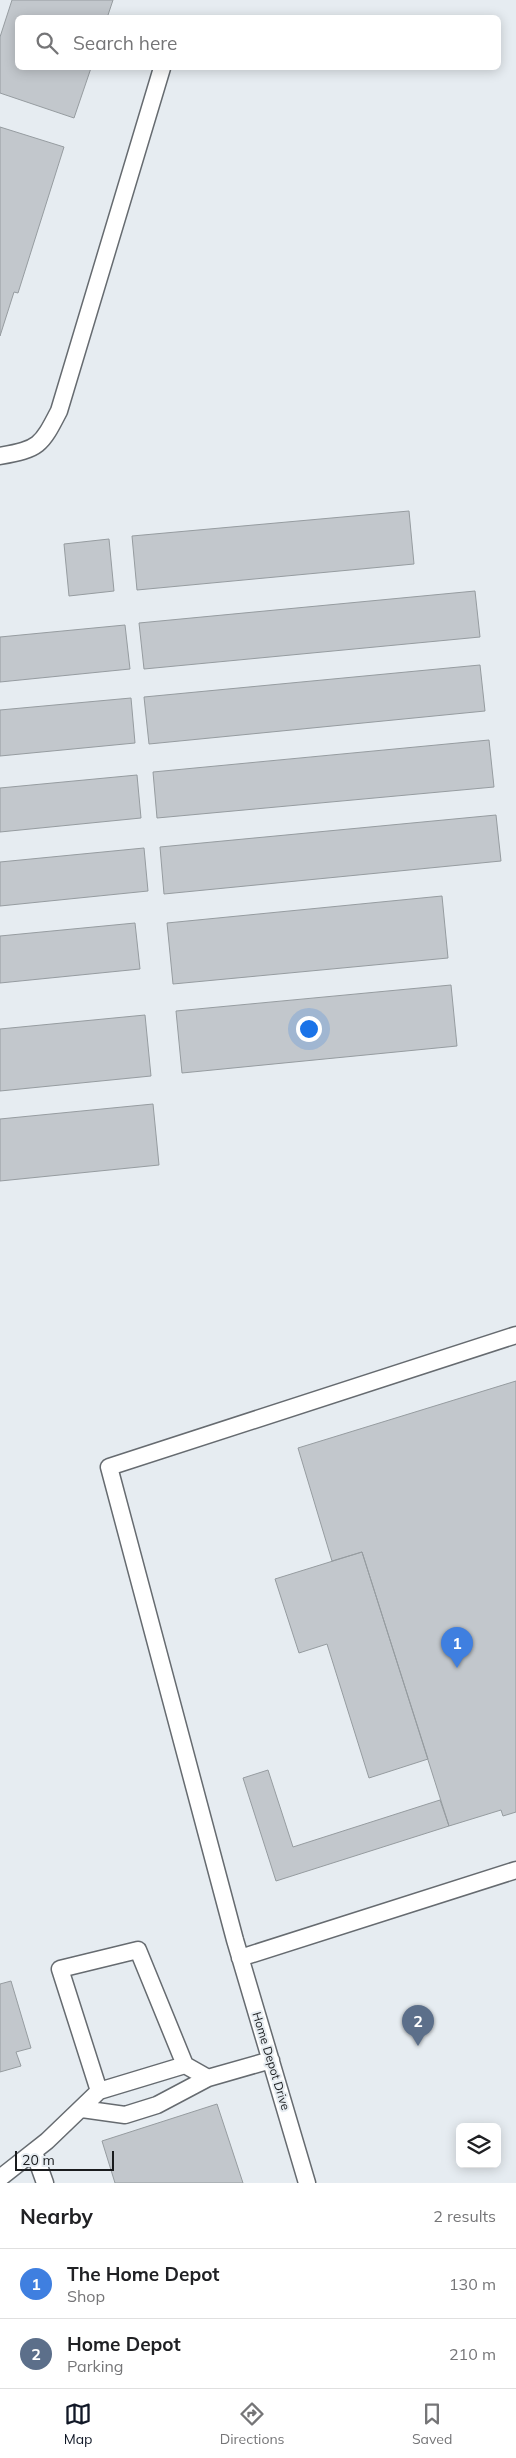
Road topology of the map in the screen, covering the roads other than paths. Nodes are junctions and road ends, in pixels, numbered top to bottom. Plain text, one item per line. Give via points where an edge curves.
1 (161, 70) edge
2 (0, 456) edge
3 (516, 1335) edge
4 (516, 1870) edge
5 (240, 1958) junction
6 (271, 2060) junction
7 (185, 2065) junction
8 (208, 2078) junction
9 (99, 2091) junction
10 (82, 2109) junction
11 (34, 2152) junction
12 (0, 2178) edge
13 (45, 2183) edge
14 (307, 2183) edge

1 - 2 lane via 59,411 45,439 29,450
3 - 5 lane, Home Depot Drive via 109,1468
4 - 5 lane
5 - 6 lane, Home Depot Drive
6 - 8 lane
6 - 14 lane, Home Depot Drive
7 - 8 lane
7 - 9 lane
7 - 9 lane via 138,1950 60,1969
8 - 10 lane via 157,2105 125,2115
9 - 10 lane
10 - 11 lane
11 - 12 lane
11 - 13 lane

